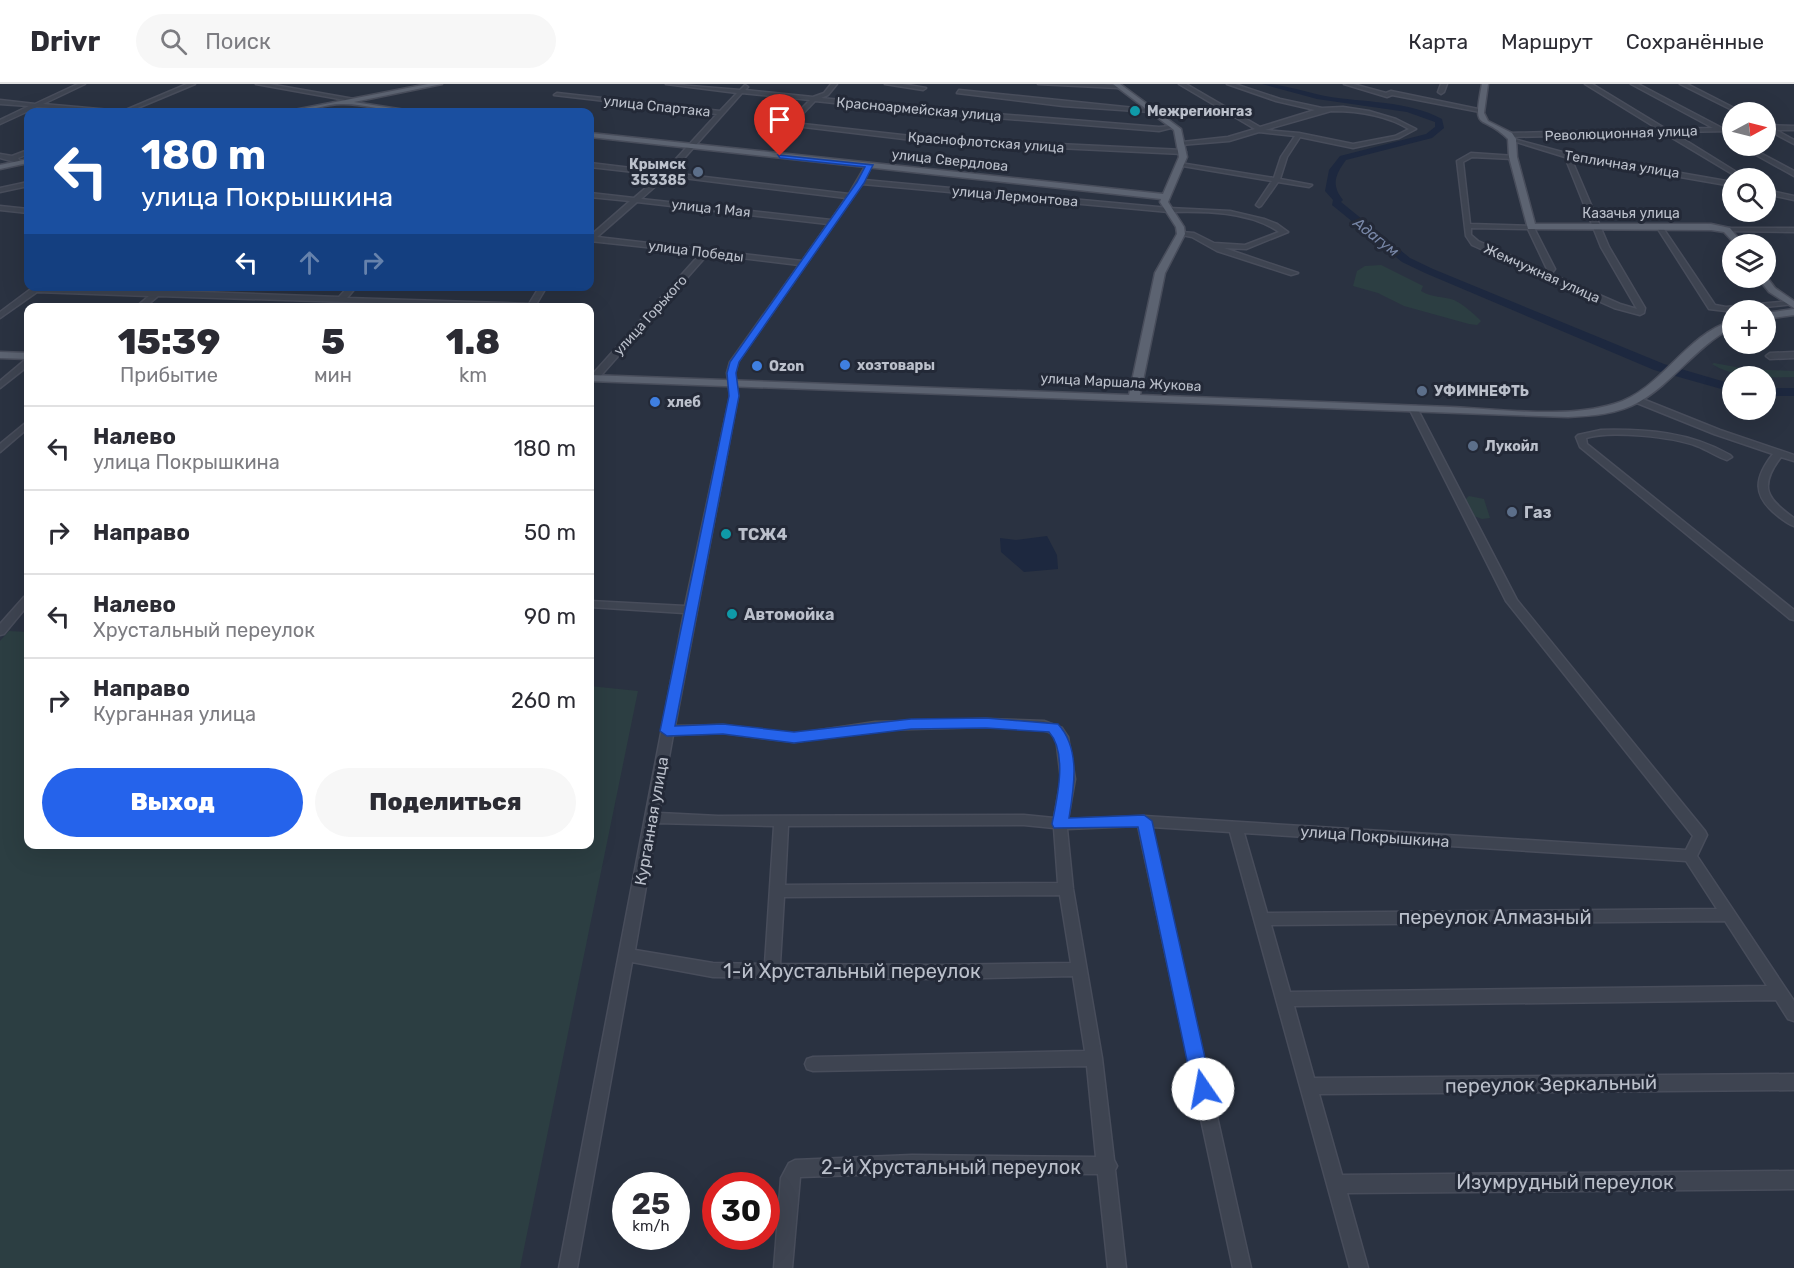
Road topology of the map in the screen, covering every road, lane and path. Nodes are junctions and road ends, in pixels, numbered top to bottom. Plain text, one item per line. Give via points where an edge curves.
1 (82, 84) edge
2 (192, 84) edge
3 (259, 84) edge
4 (439, 84) edge
5 (669, 84) edge
6 (714, 84) edge
7 (834, 84) edge
8 (888, 84) edge
9 (1041, 84) edge
10 (1182, 84) edge
11 (1230, 84) edge
12 (1347, 84) edge
13 (1444, 84) edge
14 (1485, 84) edge
15 (1588, 84) edge
16 (1634, 84) edge
17 (1683, 84) edge
18 (1117, 85) edge
19 (322, 88) dead end
20 (745, 88) edge
21 (923, 88) dead end
22 (959, 92) dead end
23 (1442, 92) dead end
24 (311, 93) junction
25 (557, 95) dead end
26 (822, 96) junction
27 (814, 99) junction
28 (346, 101) junction
29 (0, 102) edge
30 (1722, 104) edge
31 (35, 106) junction
32 (31, 108) edge
33 (60, 108) edge
34 (134, 108) edge
35 (309, 108) edge
36 (371, 108) edge
37 (1151, 110) junction
38 (1322, 110) junction
39 (1480, 110) junction
40 (24, 111) edge
41 (722, 113) junction
42 (0, 122) edge
43 (1172, 127) junction
44 (1776, 128) edge
45 (1794, 128) edge
46 (1257, 130) junction
47 (1718, 130) junction
48 (1722, 130) edge
49 (1669, 131) junction
50 (1722, 133) edge
51 (1776, 133) edge
52 (594, 135) edge
53 (1299, 135) junction
54 (1511, 137) junction
55 (1794, 142) edge
56 (692, 147) junction
57 (1182, 148) junction
58 (0, 156) edge
59 (1761, 156) edge
60 (1513, 157) junction
61 (1568, 157) junction
62 (20, 161) edge
63 (869, 165) junction
64 (1180, 165) junction
65 (594, 166) edge
66 (0, 167) edge
67 (1727, 168) edge
68 (1794, 174) edge
69 (665, 175) junction
70 (0, 180) edge
71 (1276, 180) junction
72 (1722, 182) edge
73 (24, 183) edge
74 (861, 183) junction
75 (24, 184) edge
76 (1310, 185) dead end
77 (0, 190) edge
78 (1776, 194) edge
79 (594, 195) edge
80 (850, 196) junction
81 (1164, 196) junction
82 (1794, 198) edge
83 (638, 200) junction
84 (1259, 205) dead end
85 (0, 208) edge
86 (1169, 210) junction
87 (24, 211) edge
88 (832, 222) junction
89 (1467, 226) junction
90 (1595, 226) junction
91 (1659, 226) junction
92 (1531, 227) junction
93 (1727, 230) junction
94 (1794, 230) edge
95 (1181, 234) junction
96 (1730, 234) edge
97 (594, 235) edge
98 (594, 238) edge
99 (1212, 245) junction
100 (706, 252) junction
101 (802, 263) junction
102 (1294, 273) dead end
103 (1547, 274) junction
104 (1770, 288) edge
105 (35, 291) edge
106 (98, 291) edge
107 (156, 294) junction
108 (146, 303) edge
109 (347, 303) edge
110 (1793, 307) edge
111 (1776, 313) edge
112 (0, 316) edge
113 (1722, 329) edge
114 (0, 355) edge
115 (1794, 355) edge
116 (24, 356) edge
117 (1770, 356) dead end
118 (24, 365) edge
119 (594, 376) edge
120 (594, 378) edge
121 (734, 383) junction
122 (0, 385) edge
123 (1134, 398) junction
124 (1635, 399) junction
125 (1413, 408) junction
126 (24, 427) edge
127 (0, 448) edge
128 (1778, 453) junction
129 (1727, 457) dead end
130 (1794, 458) edge
131 (1794, 523) edge
132 (24, 603) edge
133 (594, 604) edge
134 (690, 610) junction
135 (1794, 616) edge
136 (0, 631) edge
137 (667, 731) junction
138 (651, 818) junction
139 (781, 820) junction
140 (1144, 821) junction
141 (1060, 824) junction
142 (1236, 827) junction
143 (1690, 856) junction
144 (1066, 888) junction
145 (777, 891) junction
146 (1729, 915) junction
147 (1262, 919) junction
148 (627, 955) junction
149 (1079, 969) junction
150 (772, 971) junction
151 (1781, 993) junction
152 (1284, 999) junction
153 (1794, 1014) edge
154 (1094, 1058) junction
155 (813, 1064) dead end
156 (1794, 1082) edge
157 (1308, 1086) junction
158 (1108, 1166) junction
159 (1794, 1180) edge
160 (1336, 1184) junction
161 (568, 1268) edge
162 (783, 1268) edge
163 (1117, 1268) edge
164 (1242, 1268) edge
165 (1359, 1268) edge

1 - 31 street
2 - 34 street
3 - 24 street
4 - 28 main road
5 - 20 street, Красноармейская улица
6 - 20 street, Красноармейская улица
7 - 26 street
8 - 21 street
9 - 18 street
10 - 46 street
11 - 38 street
12 - 39 street via 1387,95 1394,91
13 - 23 street
14 - 39 main road
15 - 49 street
16 - 47 street
17 - 30 street
18 - 37 main road
19 - 24 street
20 - 26 street, Красноармейская улица
20 - 27 street, Красноармейская улица
20 - 41 street
22 - 37 street
24 - 28 street via 351,99
25 - 41 street, улица Спартака
26 - 27 street
26 - 43 street, Красноармейская улица
27 - 43 street, Красноармейская улица via 979,116
27 - 57 street, Краснофлотская улица via 789,124 929,140
28 - 35 main road
28 - 36 main road
29 - 31 street
31 - 32 street
31 - 33 street
37 - 43 main road
38 - 46 street, Краснофлотская улица
38 - 53 street via 1382,116 1413,129 1397,137 1353,146
39 - 54 main road via 1485,122
40 - 42 street
41 - 56 street
43 - 57 main road via 1179,132
44 - 45 street
46 - 53 street
46 - 57 street, Краснофлотская улица
47 - 48 street, Революционная улица
47 - 49 street, Революционная улица
47 - 50 street
49 - 54 street, Революционная улица
49 - 67 street
51 - 55 street
52 - 56 main road, улица Свердлова
53 - 71 street via 1284,157
54 - 60 main road
54 - 61 street, Тепличная улица
56 - 63 main road, улица Свердлова
56 - 69 street
57 - 64 main road
58 - 62 street
59 - 68 street
60 - 89 street via 1471,155 1460,161
60 - 92 main road
61 - 72 street, Тепличная улица
61 - 90 street
62 - 66 main road
63 - 74 street, Курганная улица
63 - 81 main road, улица Свердлова
64 - 71 street
64 - 81 main road
65 - 69 street
69 - 80 street
69 - 83 street
70 - 73 street
71 - 76 street
71 - 84 street
74 - 80 street, Курганная улица
74 - 86 street, улица Лермонтова
75 - 77 street
78 - 82 street
79 - 83 street, улица 1 Мая
80 - 88 street, Курганная улица
81 - 86 main road
83 - 88 street, улица 1 Мая
83 - 97 street
85 - 87 street
86 - 95 main road
86 - 99 street, улица Лермонтова via 1200,210 1271,223 1284,232 1246,248
88 - 101 street, Курганная улица
89 - 92 street, Казачья улица
89 - 103 street, Жемчужная улица via 1474,243
90 - 91 main road, Казачья улица
90 - 92 main road, Казачья улица
90 - 103 street, Жемчужная улица via 1641,308 1640,313
91 - 93 main road, Казачья улица
91 - 110 street via 1712,307
92 - 103 street via 1551,269
93 - 94 street, Казачья улица
93 - 96 main road
95 - 99 street via 1194,235
95 - 123 main road via 1160,273
98 - 100 street, улица Победы
99 - 102 street
100 - 101 street, улица Победы
100 - 119 street, улица Горького
101 - 121 street, Курганная улица via 735,362
104 - 110 main road
105 - 112 street
106 - 107 street
107 - 108 street
107 - 109 street
110 - 111 main road
113 - 124 main road, улица Маршала Жукова via 1688,351
114 - 116 main road
115 - 117 street
118 - 122 street
120 - 121 main road, улица Маршала Жукова
121 - 123 main road, улица Маршала Жукова
121 - 134 street, Курганная улица
123 - 125 main road, улица Маршала Жукова
124 - 125 main road, улица Маршала Жукова via 1577,412
124 - 128 street
125 - 143 street via 1512,601 1700,835
126 - 127 street
128 - 130 street
128 - 131 street via 1763,481 1762,494
129 - 135 street via 1675,435 1598,433 1581,437 1580,442
132 - 136 street
133 - 134 street
134 - 137 street, Курганная улица
137 - 138 street, Курганная улица
137 - 141 street via 723,729 794,738 911,724 1053,727 1062,737 1068,779
138 - 139 street, улица Покрышкина
138 - 148 street, Курганная улица
139 - 141 street, улица Покрышкина via 1024,820
139 - 145 street
140 - 141 street, улица Покрышкина
140 - 142 street, улица Покрышкина
140 - 164 street
141 - 144 street
142 - 143 street, улица Покрышкина
142 - 147 street
143 - 146 street
144 - 145 street
144 - 149 street
145 - 150 street
146 - 147 street, переулок Алмазный
146 - 151 street
147 - 152 street
148 - 150 street, 1-й Хрустальный переулок via 713,970
148 - 161 street, Курганная улица
149 - 150 street, 1-й Хрустальный переулок
149 - 154 street
151 - 152 street
151 - 153 street
152 - 157 street
154 - 155 street
154 - 158 street
156 - 157 street, переулок Зеркальный
157 - 160 street
158 - 162 street, 2-й Хрустальный переулок via 912,1164 795,1169 790,1178
158 - 163 street
159 - 160 street, Изумрудный переулок
160 - 165 street

